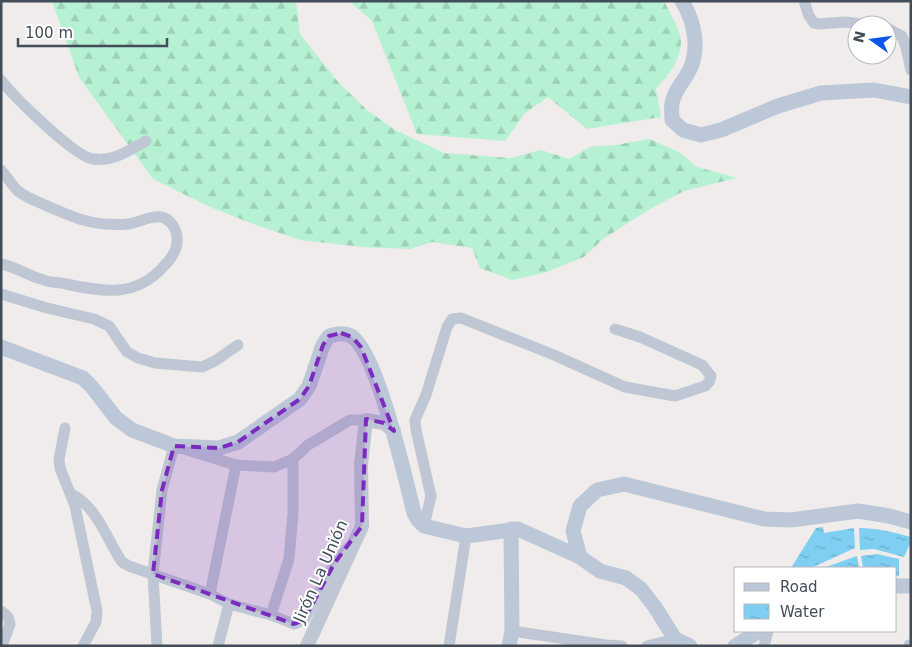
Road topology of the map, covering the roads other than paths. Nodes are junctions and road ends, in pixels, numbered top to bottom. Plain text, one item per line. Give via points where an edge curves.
1 (682, 1) edge
2 (804, 1) edge
3 (847, 22) edge
4 (897, 33) edge
5 (911, 70) edge
6 (1, 80) edge
7 (911, 97) edge
8 (146, 140) dead end
9 (1, 170) edge
10 (1, 264) edge
11 (1, 294) edge
12 (615, 329) dead end
13 (238, 345) dead end
14 (1, 347) edge
15 (366, 420) junction
16 (65, 428) dead end
17 (394, 430) junction
18 (174, 446) junction
19 (293, 459) junction
20 (236, 466) junction
21 (71, 494) junction
22 (911, 522) edge
23 (424, 526) junction
24 (511, 529) junction
25 (466, 536) junction
26 (354, 541) junction
27 (580, 557) junction
28 (153, 574) junction
29 (897, 586) edge
30 (911, 586) edge
31 (210, 594) junction
32 (229, 604) junction
33 (1, 611) edge
34 (271, 615) junction
35 (757, 632) edge
36 (768, 632) edge
37 (510, 639) edge
38 (675, 639) junction
39 (2, 646) edge
40 (83, 646) edge
41 (157, 646) edge
42 (218, 646) edge
43 (307, 646) edge
44 (449, 646) edge
45 (622, 646) edge
46 (647, 646) edge
47 (690, 646) edge
48 (735, 646) edge
49 (764, 646) edge

1 - 7 main road via 695,38 690,69 672,103 672,120 683,130 708,134 821,93 874,90
2 - 3 street via 808,16 814,23
4 - 5 street via 902,36
6 - 8 street via 78,154 105,160
9 - 10 street via 18,191 81,221 110,225 164,217 176,232 177,247 156,275 118,291 44,281 14,266
11 - 13 street via 94,319 109,326 127,352 155,363 202,367
12 - 23 street via 702,365 711,376 709,382 675,396 625,387 461,318 452,319 446,327 416,420 431,496
14 - 18 main road via 83,378 116,418 132,430
15 - 17 street via 384,423
15 - 19 street via 350,420 308,445
15 - 26 street, Jirón La Unión via 361,464 362,526
16 - 21 street via 59,460
17 - 18 main road via 362,347 352,337 341,333 329,336 323,345 309,386 300,399 238,442 219,448
17 - 23 main road via 414,513
18 - 20 street
18 - 28 street via 162,490
19 - 20 street via 274,467
19 - 34 street via 291,544
20 - 31 street
21 - 28 street via 92,512 122,562
21 - 40 street via 97,611 96,622
22 - 27 main road via 858,512 791,520 764,519 624,484 597,490 580,506 573,531
23 - 25 main road
24 - 25 main road
24 - 27 main road
24 - 37 main road
25 - 44 street
26 - 34 street via 334,564 304,620 294,624
26 - 43 street, Jirón La Unión
27 - 38 main road via 600,571 626,578 641,589
28 - 31 street
28 - 41 street
29 - 30 main road
31 - 32 street
32 - 34 street
32 - 42 street
33 - 39 street via 10,624
35 - 48 main road
36 - 49 street
37 - 45 street
38 - 46 street
38 - 47 main road

